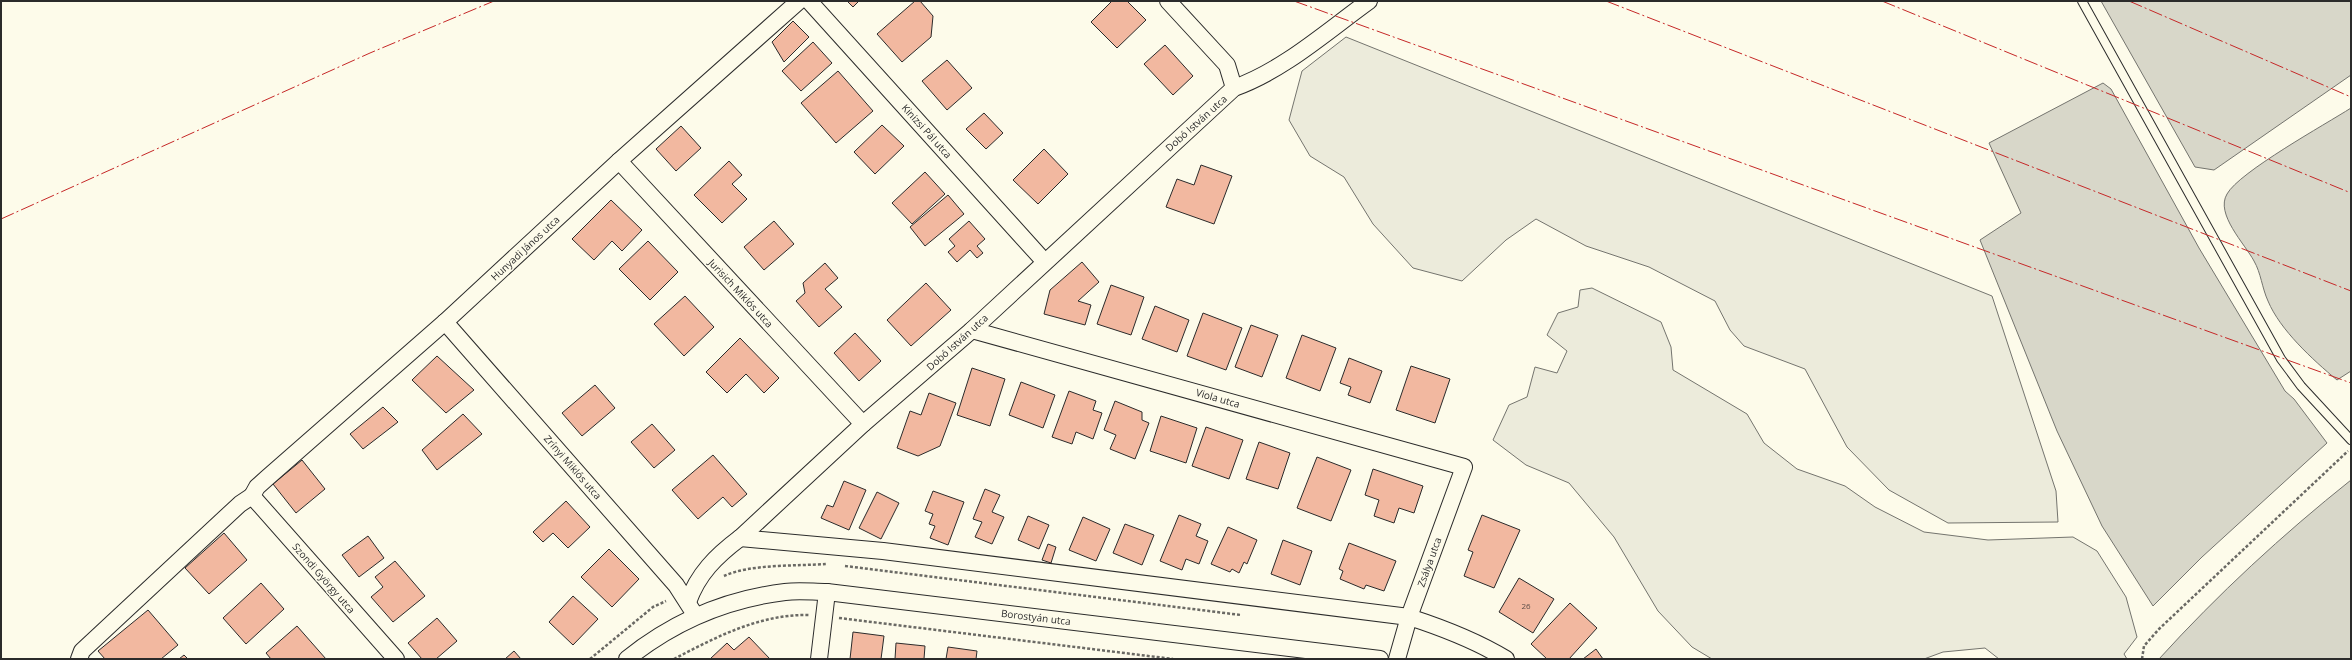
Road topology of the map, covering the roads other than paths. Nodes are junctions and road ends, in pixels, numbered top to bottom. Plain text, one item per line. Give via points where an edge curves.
1 (799, 1) edge
2 (809, 1) edge
3 (1168, 1) edge
4 (1369, 1) edge
5 (2082, 1) edge
6 (1234, 88) junction
7 (619, 161) junction
8 (1044, 261) junction
9 (445, 322) junction
10 (972, 330) junction
11 (863, 424) junction
12 (2351, 440) edge
13 (1464, 467) joint
14 (252, 496) junction
15 (740, 538) junction
16 (827, 592) junction
17 (688, 602) junction
18 (694, 617) junction
19 (1409, 617) junction
20 (79, 659) edge
21 (396, 659) edge
22 (627, 659) edge
23 (819, 659) edge
24 (1380, 659) edge
25 (1397, 659) edge
26 (1506, 659) edge

1 - 7 street, Hunyadi János utca
2 - 8 street, Kinizsi Pál utca
3 - 6 street via 1227,65
4 - 6 street via 1281,65
5 - 12 lane via 2281,359 2301,386
6 - 8 street, Dobó István utca
7 - 9 street, Hunyadi János utca
7 - 11 street, Jurisich Miklós utca
8 - 10 street, Dobó István utca
9 - 14 street, Hunyadi János utca via 257,487
9 - 17 street, Zrínyi Miklós utca via 676,585
10 - 11 street, Dobó István utca
10 - 13 street, Viola utca
11 - 15 street, Dobó István utca
13 - 19 street, Zsálya utca
14 - 20 street, Hunyadi János utca via 240,504 87,646
14 - 21 street, Szondi György utca
15 - 17 street, Dobó István utca via 708,566 694,585
15 - 19 street via 883,551
16 - 18 street, Borostyán utca via 786,592 747,598
16 - 23 street
16 - 24 street, Borostyán utca
17 - 18 street, Zrínyi Miklós utca
18 - 22 street
19 - 25 street, Zsálya utca
19 - 26 street via 1445,628 1477,642

